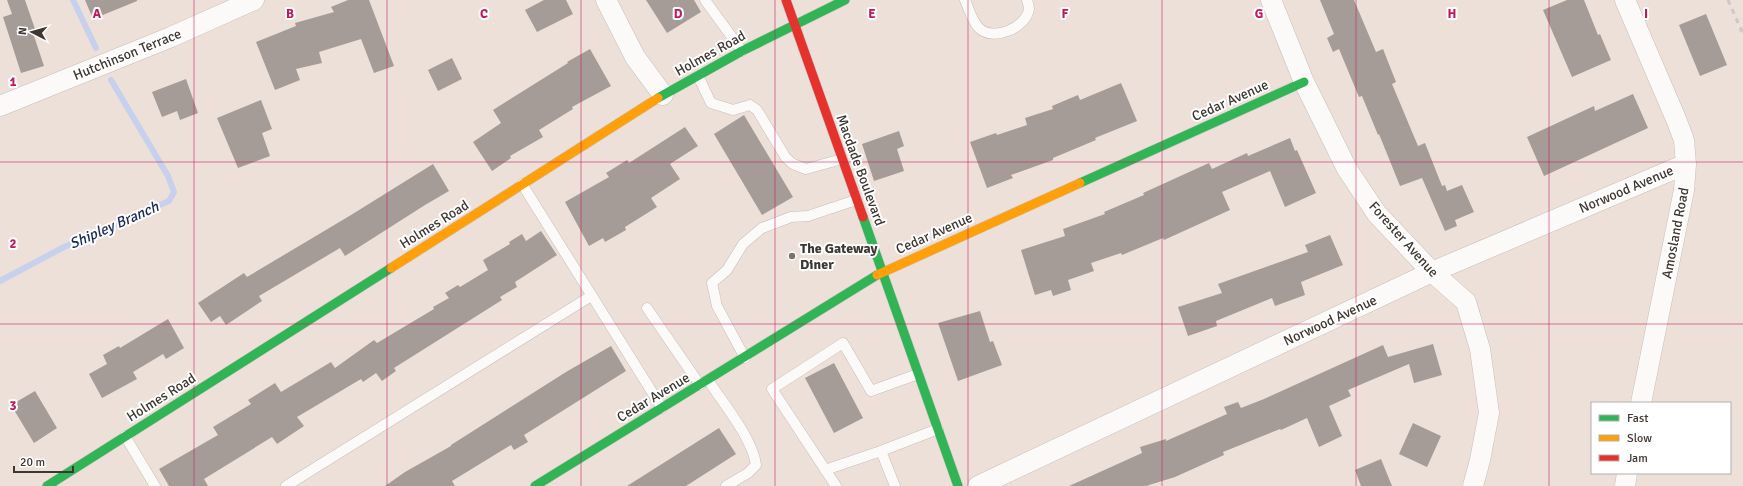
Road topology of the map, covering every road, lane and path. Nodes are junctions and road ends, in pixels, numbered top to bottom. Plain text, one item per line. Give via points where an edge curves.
1 (254, 0) edge
2 (606, 0) edge
3 (705, 0) edge
4 (786, 0) edge
5 (845, 0) edge
6 (965, 0) edge
7 (1027, 0) edge
8 (1271, 0) edge
9 (1625, 0) edge
10 (794, 24) junction
11 (742, 51) junction
12 (698, 76) junction
13 (1304, 82) junction
14 (663, 95) junction
15 (0, 106) edge
16 (842, 159) junction
17 (1686, 164) junction
18 (522, 184) junction
19 (856, 200) junction
20 (882, 272) junction
21 (1432, 272) junction
22 (591, 296) junction
23 (647, 308) dead end
24 (745, 358) junction
25 (918, 374) junction
26 (704, 383) junction
27 (1641, 402) edge
28 (662, 408) junction
29 (938, 429) junction
30 (125, 436) junction
31 (881, 451) junction
32 (825, 470) junction
33 (1627, 474) edge
34 (47, 486) edge
35 (155, 486) edge
36 (286, 486) edge
37 (535, 486) edge
38 (726, 486) edge
39 (836, 486) edge
40 (896, 486) edge
41 (958, 486) edge
42 (978, 486) edge
43 (1473, 486) edge
44 (1625, 486) edge

1 - 15 street, Hutchinson Terrace via 171,37
2 - 14 street via 635,57
3 - 11 lane
4 - 10 street, Macdade Boulevard
5 - 10 street, Holmes Road
6 - 7 lane via 979,28 995,35 1015,27 1023,20 1029,9
8 - 13 street, Forester Avenue
9 - 17 street, Amosland Road via 1684,140
10 - 11 street, Holmes Road
10 - 16 street, Macdade Boulevard
11 - 12 street, Holmes Road
12 - 14 street, Holmes Road
12 - 16 lane via 711,103 733,110 750,105 757,110 786,158 793,164 806,169
13 - 20 street, Cedar Avenue
13 - 21 street, Forester Avenue via 1347,169 1377,214
14 - 18 street, Holmes Road
16 - 19 street, Macdade Boulevard
17 - 21 street, Norwood Avenue
17 - 27 street, Amosland Road via 1684,190
18 - 22 lane
18 - 30 street, Holmes Road
19 - 20 street, Macdade Boulevard
19 - 24 lane via 808,216 791,217 762,228 742,244 727,270 712,284 717,306
20 - 24 street, Cedar Avenue
20 - 25 street, Macdade Boulevard
21 - 42 street, Norwood Avenue
21 - 43 street, Forester Avenue via 1466,302 1480,349 1489,413
22 - 28 lane
22 - 36 lane
23 - 26 lane
24 - 26 street, Cedar Avenue
25 - 29 street, Macdade Boulevard
25 - 32 lane via 871,391 843,344 772,389
26 - 28 street, Cedar Avenue
26 - 38 lane via 748,441 755,456 756,465
28 - 37 street, Cedar Avenue
29 - 31 lane
29 - 41 street, Macdade Boulevard
30 - 34 street, Holmes Road
30 - 35 lane
31 - 32 lane
31 - 40 lane
32 - 39 lane
33 - 44 street

